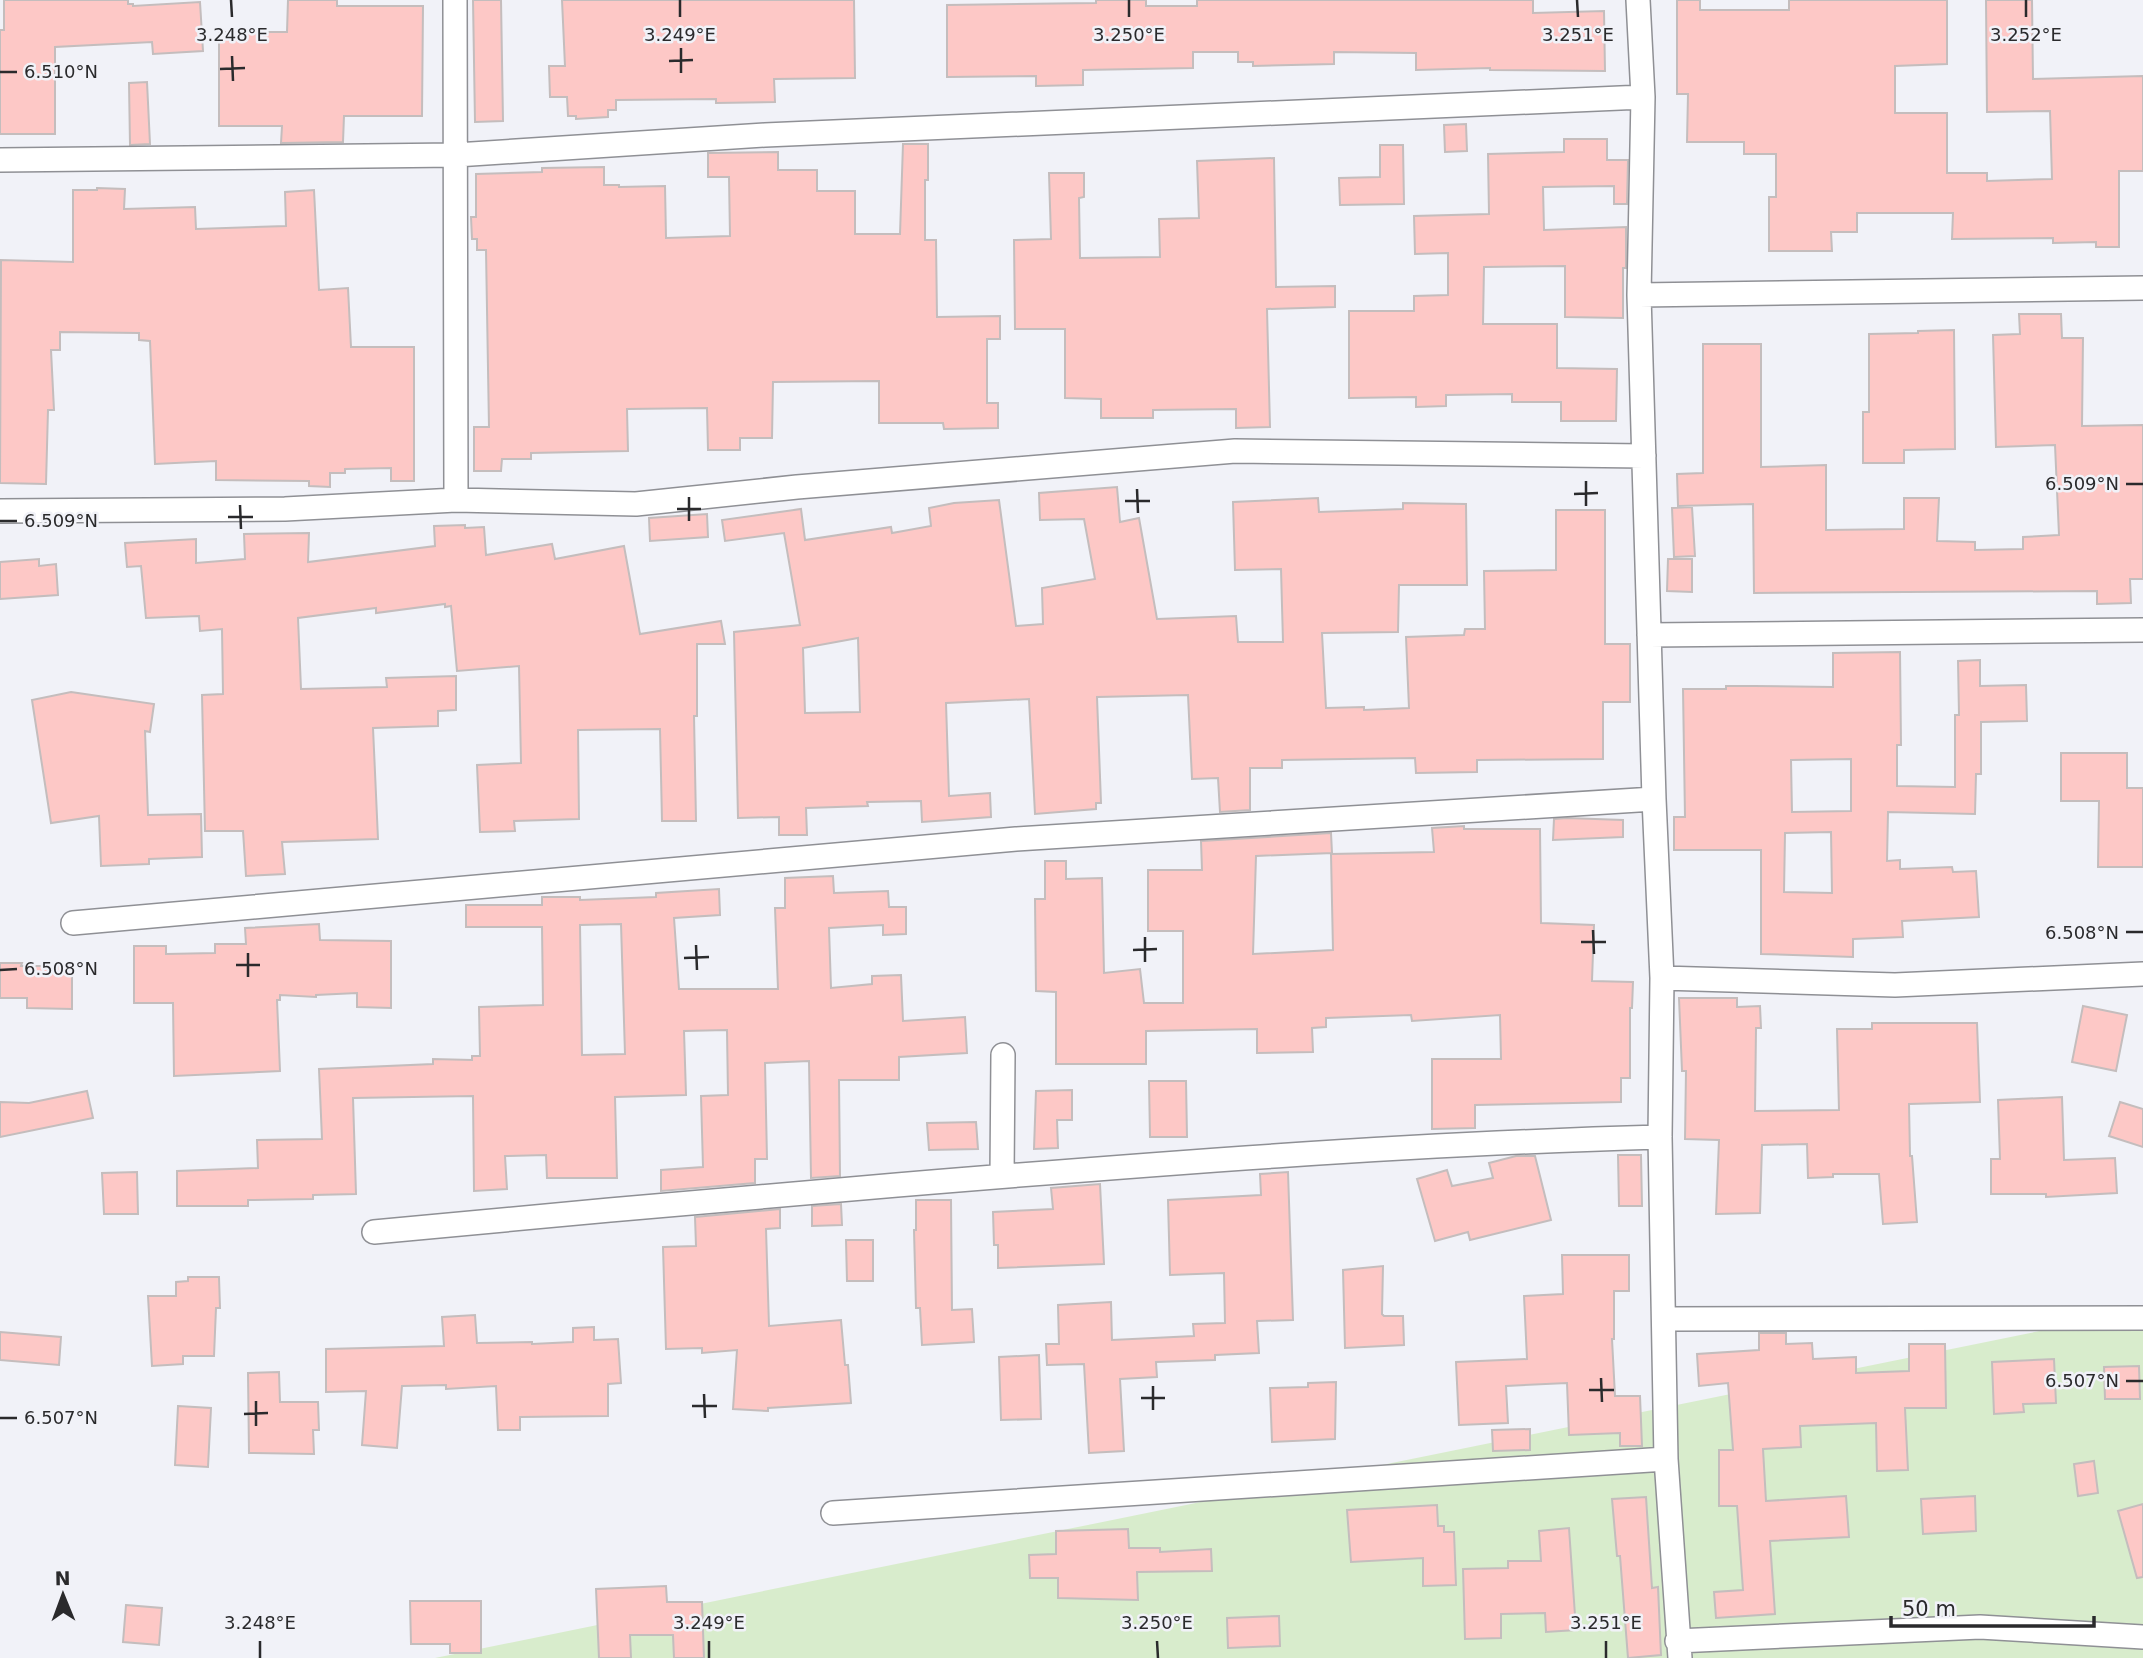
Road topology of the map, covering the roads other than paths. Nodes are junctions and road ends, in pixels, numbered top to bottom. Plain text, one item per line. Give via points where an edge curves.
1 (455, 0) edge
2 (1638, 0) edge
3 (1643, 97) junction
4 (456, 155) junction
5 (0, 160) edge
6 (2143, 288) edge
7 (1639, 295) junction
8 (1643, 456) junction
9 (456, 500) junction
10 (0, 511) edge
11 (2143, 630) edge
12 (1649, 635) junction
13 (1654, 799) junction
14 (73, 923) dead end
15 (2143, 974) edge
16 (1662, 978) junction
17 (1003, 1055) dead end
18 (1660, 1137) junction
19 (1002, 1176) junction
20 (374, 1232) dead end
21 (2143, 1318) edge
22 (1664, 1319) junction
23 (1666, 1459) junction
24 (833, 1513) dead end
25 (2143, 1637) edge
26 (1678, 1650) edge

1 - 4 street
2 - 3 street
3 - 4 street via 765,135
3 - 7 street
4 - 5 street
4 - 9 street
6 - 7 street
7 - 8 street
8 - 9 street via 1235,452 636,504
8 - 12 street
9 - 10 street via 285,509
11 - 12 street
12 - 13 street
13 - 14 street via 1016,839
13 - 16 street
15 - 16 street via 1895,985
16 - 18 street
17 - 19 street
18 - 19 street via 1340,1150
18 - 22 street
19 - 20 street
21 - 22 street
22 - 23 street
23 - 24 street
23 - 26 street
25 - 26 street via 1980,1627

